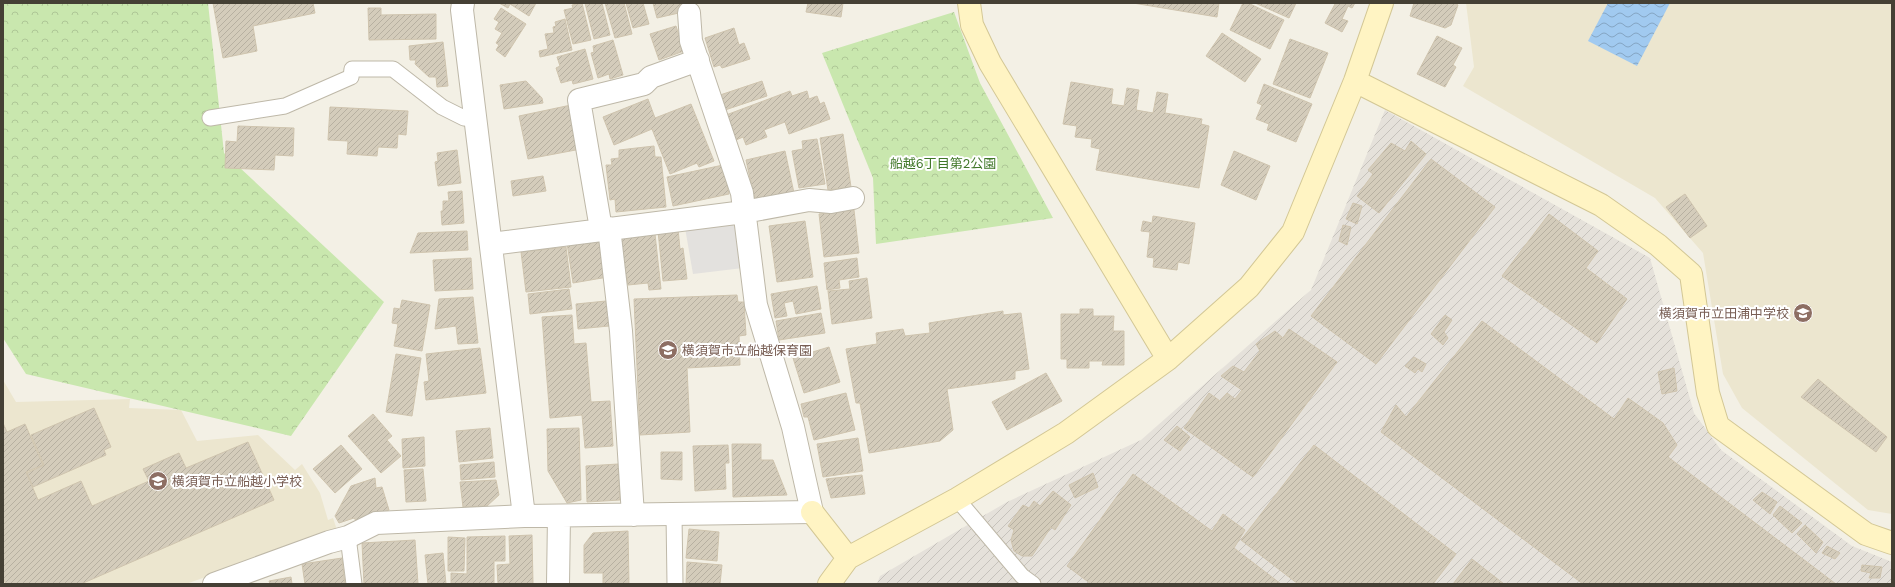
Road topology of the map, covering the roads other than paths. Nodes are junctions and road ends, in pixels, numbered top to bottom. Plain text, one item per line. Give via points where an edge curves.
1 (463, 3) edge
2 (969, 3) edge
3 (1382, 3) edge
4 (690, 8) edge
5 (698, 60) junction
6 (1355, 81) junction
7 (210, 118) dead end
8 (476, 119) junction
9 (853, 198) dead end
10 (744, 212) junction
11 (605, 229) junction
12 (491, 244) junction
13 (1168, 359) junction
14 (957, 499) junction
15 (812, 512) junction
16 (633, 515) junction
17 (674, 515) junction
18 (524, 516) junction
19 (559, 516) junction
20 (348, 537) junction
21 (1892, 543) edge
22 (848, 558) junction
23 (214, 584) edge
24 (354, 584) edge
25 (558, 584) edge
26 (675, 584) edge
27 (829, 584) edge
28 (1033, 584) edge

1 - 8 street
2 - 13 street via 972,25 990,63
3 - 6 street
4 - 5 street via 691,41
5 - 10 street via 742,193
5 - 11 street via 651,77 644,84 579,100
6 - 13 street via 1293,232 1249,287
6 - 21 street via 1601,205 1658,245 1690,274 1708,393 1718,426 1866,534
7 - 8 lane via 285,106 351,77 352,69 393,69 442,107 464,118
8 - 12 street
9 - 10 street via 832,202 809,200
10 - 11 street
10 - 15 street via 756,305 793,427
11 - 12 street
11 - 16 street via 621,331
12 - 18 street
13 - 14 street via 1066,433
14 - 22 street
14 - 28 lane via 1022,576
15 - 17 street
15 - 22 street
16 - 17 street
16 - 19 street
17 - 26 lane
18 - 19 street
18 - 20 street via 376,523
19 - 25 street
20 - 23 street
20 - 24 lane
22 - 27 street

